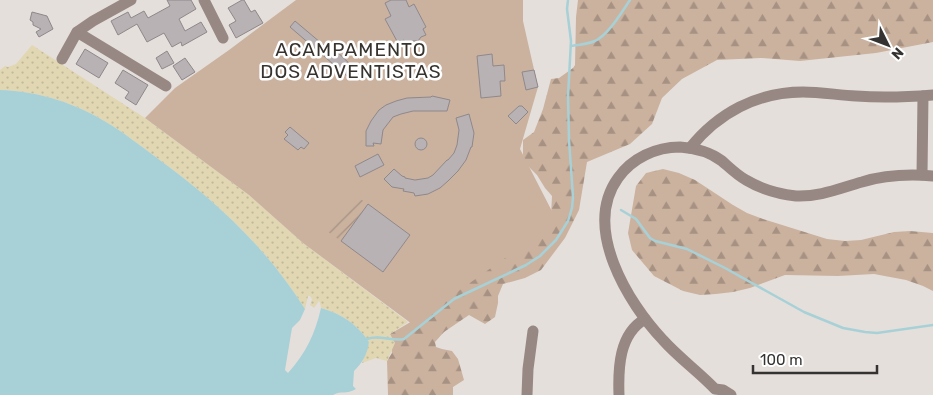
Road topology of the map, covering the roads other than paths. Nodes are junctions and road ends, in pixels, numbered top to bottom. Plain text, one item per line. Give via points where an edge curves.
1 (131, 0) edge
2 (204, 0) edge
3 (77, 32) junction
4 (223, 38) dead end
5 (62, 59) dead end
6 (166, 86) dead end
7 (928, 96) edge
8 (690, 148) junction
9 (928, 176) edge
10 (645, 320) junction
11 (533, 330) dead end
12 (714, 392) edge
13 (527, 395) edge
14 (619, 395) edge
15 (731, 395) edge

1 - 3 street
2 - 4 street
3 - 5 street
3 - 6 street
7 - 8 street via 803,92 768,96 742,105 718,119
7 - 9 street
8 - 9 street via 717,158 755,185 798,196 818,195 877,178
8 - 10 street via 662,149 637,160 613,186 607,203 604,220 611,253 622,281
10 - 12 street via 706,379
10 - 14 street via 626,339
11 - 13 street
12 - 15 street via 723,390

